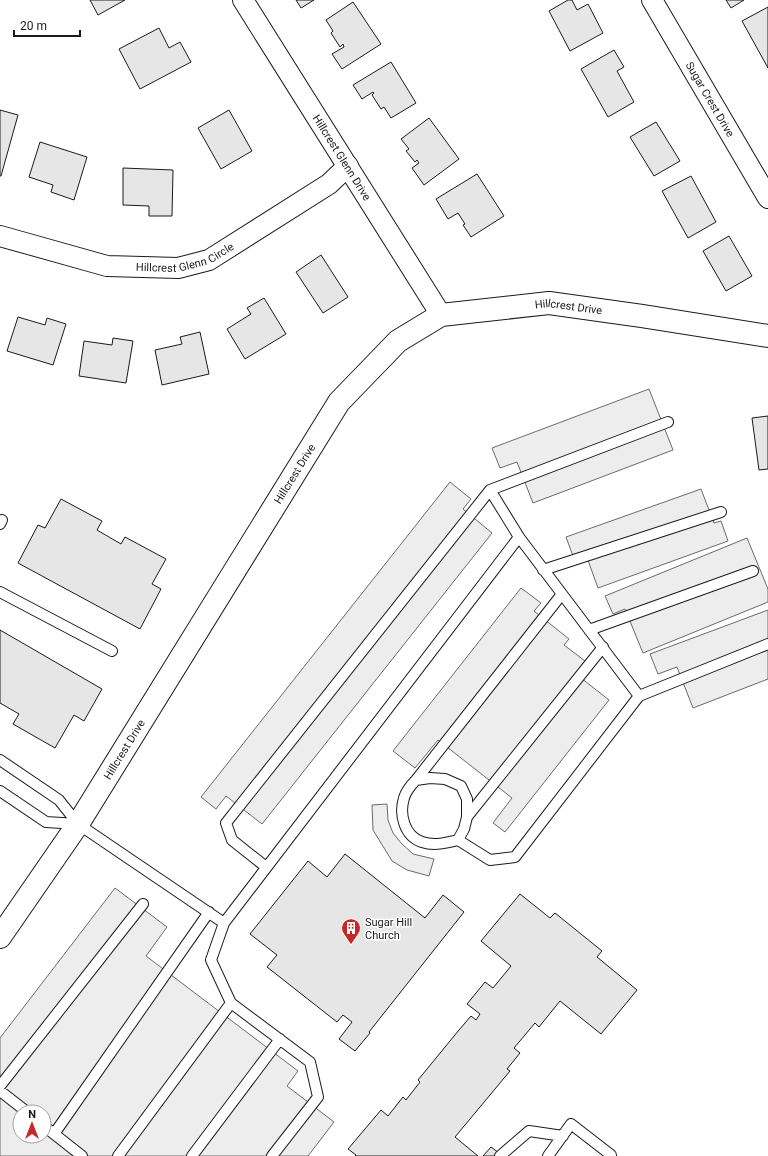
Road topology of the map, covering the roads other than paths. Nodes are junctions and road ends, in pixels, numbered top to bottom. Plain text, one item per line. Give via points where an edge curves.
1 (243, 0) edge
2 (652, 0) edge
3 (348, 166) junction
4 (768, 198) edge
5 (0, 236) edge
6 (441, 314) junction
7 (768, 336) edge
8 (668, 422) dead end
9 (490, 490) junction
10 (721, 512) dead end
11 (519, 537) junction
12 (543, 570) junction
13 (754, 571) dead end
14 (0, 592) edge
15 (562, 594) junction
16 (589, 630) junction
17 (768, 644) edge
18 (602, 647) junction
19 (112, 651) dead end
20 (639, 696) junction
21 (0, 760) edge
22 (416, 780) junction
23 (0, 791) edge
24 (467, 818) junction
25 (78, 824) junction
26 (458, 840) junction
27 (266, 867) junction
28 (143, 904) dead end
29 (209, 912) junction
30 (224, 923) junction
31 (0, 937) edge
32 (231, 1003) junction
33 (280, 1039) junction
34 (0, 1086) edge
35 (0, 1090) edge
36 (17, 1104) edge
37 (54, 1134) joint
38 (563, 1136) junction
39 (82, 1156) edge
40 (118, 1156) edge
41 (192, 1156) edge
42 (272, 1156) edge
43 (500, 1156) edge
44 (548, 1156) edge
45 (610, 1156) edge

1 - 3 street, Hillcrest Glenn Drive
2 - 4 street, Sugar Crest Drive
3 - 5 street, Hillcrest Glenn Circle via 329,184 209,260 178,268 107,266
3 - 6 street, Hillcrest Glenn Drive
6 - 7 street, Hillcrest Drive via 549,303
6 - 25 street, Hillcrest Drive via 398,340 339,402
8 - 9 lane
9 - 11 lane
9 - 27 lane via 226,823 232,840
10 - 12 lane
11 - 12 lane
11 - 27 lane
12 - 15 lane
13 - 16 lane
14 - 19 lane
15 - 16 lane
15 - 22 lane
16 - 18 lane
17 - 20 lane
18 - 20 lane
18 - 24 lane
20 - 26 lane via 515,857 490,860
21 - 25 lane via 59,800
22 - 24 lane via 445,779 461,786 467,799
22 - 26 lane via 408,788 402,812 405,827 410,835 432,844
23 - 25 lane via 46,822
24 - 26 lane
25 - 29 lane
25 - 31 street, Hillcrest Drive
27 - 30 lane
28 - 34 lane
29 - 30 lane
29 - 37 lane
30 - 32 lane via 211,960
32 - 33 lane
32 - 40 lane
33 - 41 lane
33 - 42 lane via 310,1062 318,1097
35 - 36 lane
37 - 39 lane
38 - 43 lane via 529,1131
38 - 44 lane
38 - 45 lane via 571,1124

